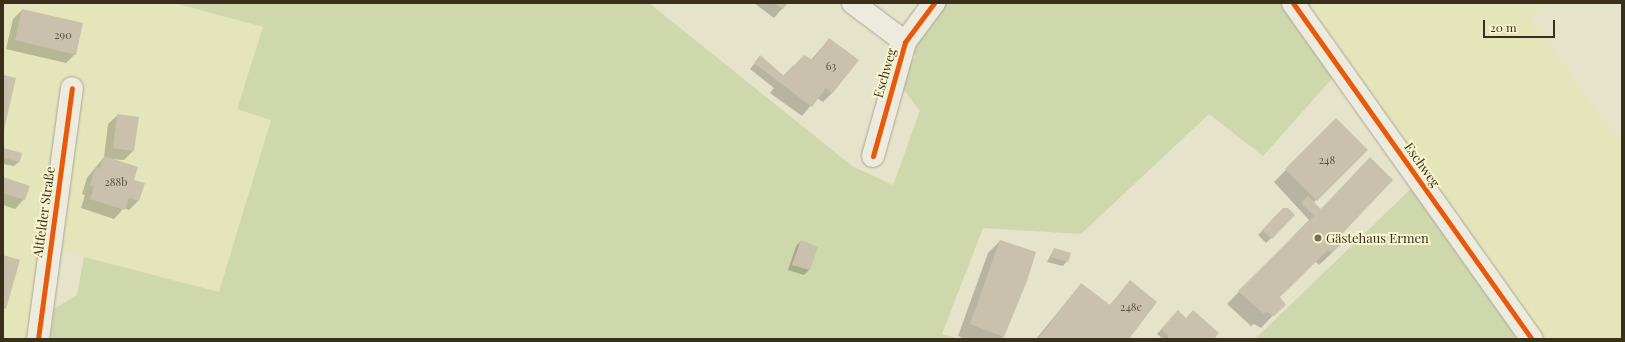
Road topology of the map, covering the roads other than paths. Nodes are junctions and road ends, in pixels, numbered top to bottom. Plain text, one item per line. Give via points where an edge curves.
1 (853, 3) edge
2 (934, 3) edge
3 (1293, 3) edge
4 (905, 42) junction
5 (72, 88) dead end
6 (873, 156) dead end
7 (38, 339) edge
8 (1532, 339) edge

1 - 4 street, Eschweg
2 - 4 street, Eschweg
3 - 8 street, Eschweg
4 - 6 street, Eschweg
5 - 7 street, Altfelder Straße

